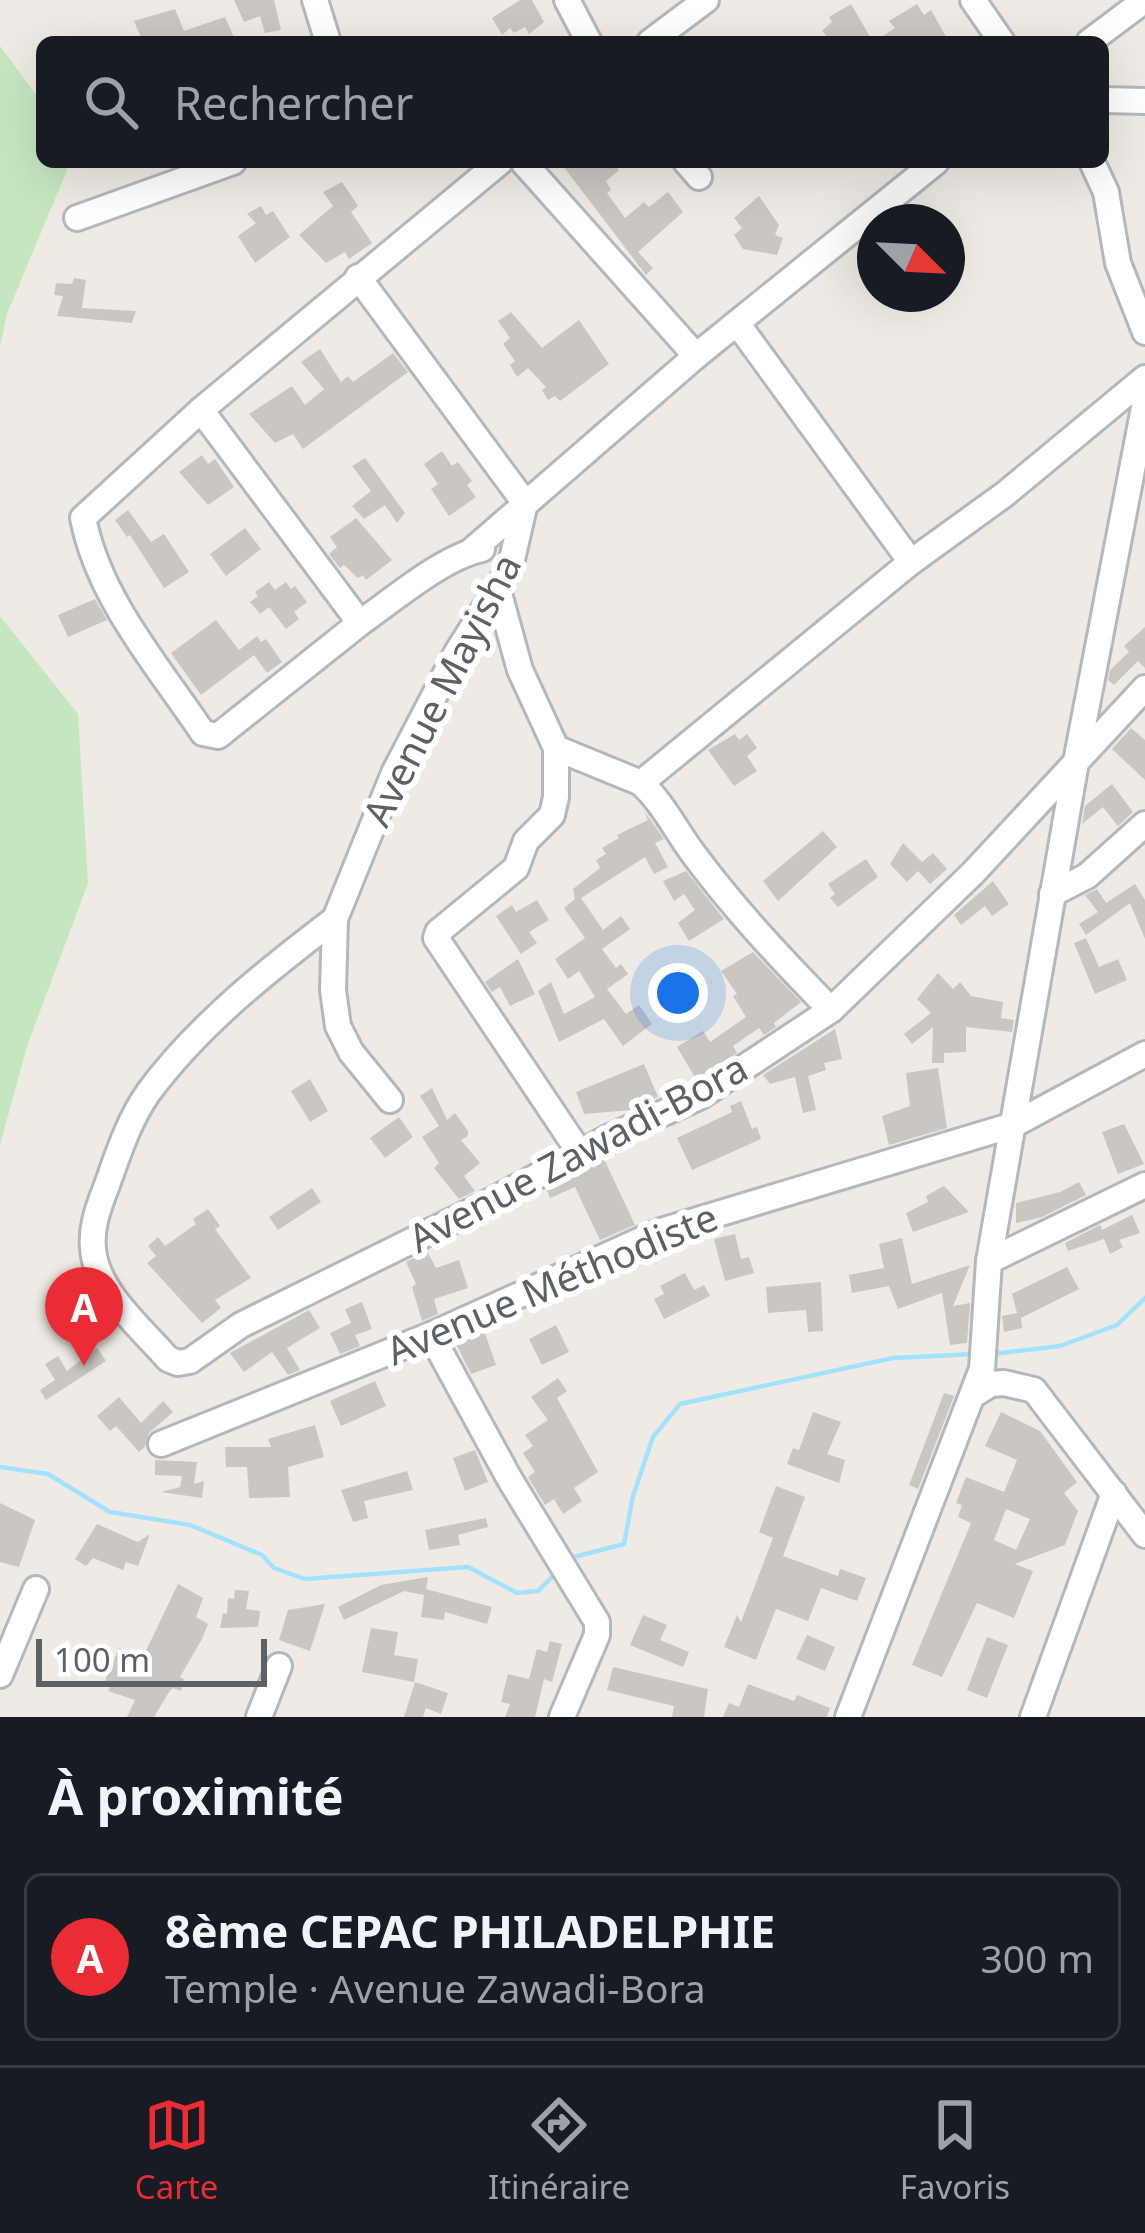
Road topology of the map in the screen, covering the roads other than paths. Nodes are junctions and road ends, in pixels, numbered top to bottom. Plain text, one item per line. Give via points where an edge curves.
1 (315, 0) edge
2 (567, 0) edge
3 (706, 0) edge
4 (973, 0) edge
5 (1145, 1) edge
6 (326, 36) edge
7 (586, 36) edge
8 (658, 36) edge
9 (997, 36) edge
10 (1097, 36) edge
11 (1109, 100) edge
12 (1145, 101) edge
13 (216, 168) edge
14 (493, 168) edge
15 (528, 168) edge
16 (929, 168) edge
17 (1095, 168) edge
18 (77, 218) dead end
19 (358, 277) junction
20 (737, 323) junction
21 (1145, 332) edge
22 (696, 356) junction
23 (1145, 378) edge
24 (1145, 402) edge
25 (201, 410) junction
26 (525, 503) junction
27 (519, 541) junction
28 (470, 552) junction
29 (910, 562) junction
30 (498, 590) junction
31 (360, 623) junction
32 (1145, 688) edge
33 (556, 748) junction
34 (1076, 762) junction
35 (641, 783) junction
36 (1145, 824) edge
37 (1052, 894) junction
38 (334, 919) junction
39 (831, 1010) junction
40 (1145, 1054) edge
41 (390, 1100) dead end
42 (1013, 1125) junction
43 (580, 1153) junction
44 (1145, 1185) edge
45 (989, 1261) junction
46 (431, 1335) junction
47 (973, 1395) junction
48 (161, 1444) dead end
49 (1114, 1493) junction
50 (1145, 1535) edge
51 (36, 1588) dead end
52 (279, 1666) dead end
53 (0, 1675) edge
54 (259, 1717) edge
55 (562, 1717) edge
56 (848, 1717) edge
57 (1033, 1717) edge

1 - 6 street
2 - 7 street
3 - 8 street
4 - 9 street
5 - 10 street
11 - 12 street
13 - 18 street
14 - 19 street
15 - 22 street
16 - 20 street, Avenue Mayisha
17 - 21 street
19 - 25 street
19 - 26 street
20 - 22 street, Avenue Mayisha
20 - 29 street
22 - 26 street, Avenue Mayisha
23 - 29 street
24 - 34 street
25 - 31 street
25 - 31 street via 83,521 113,600 203,733 218,736
26 - 27 street, Avenue Mayisha
26 - 28 street
27 - 28 street
27 - 30 street, Avenue Mayisha
28 - 31 street
29 - 35 street
30 - 33 street via 520,670
30 - 38 street, Avenue Mayisha via 394,773
32 - 34 street, Avenue Zawadi-Bora
33 - 35 street
33 - 43 street via 552,815 526,841 511,874 436,938
34 - 37 street
34 - 39 street, Avenue Zawadi-Bora
35 - 39 street via 765,943
36 - 37 street via 1087,876
37 - 42 street
38 - 41 street, Avenue Mayisha via 338,1026
38 - 43 street, Avenue Zawadi-Bora via 203,1030 146,1095 121,1145 97,1211 94,1260 111,1293 168,1359 190,1361 242,1325
39 - 43 street, Avenue Zawadi-Bora via 701,1096
40 - 42 street, Avenue Méthodiste
42 - 45 street
42 - 46 street, Avenue Méthodiste via 661,1231
44 - 45 street
45 - 47 street
46 - 48 street, Avenue Méthodiste
46 - 55 street via 596,1619 597,1636
47 - 49 street via 991,1384 1034,1390
47 - 56 street
49 - 50 street
49 - 57 street
51 - 53 street
52 - 54 street

